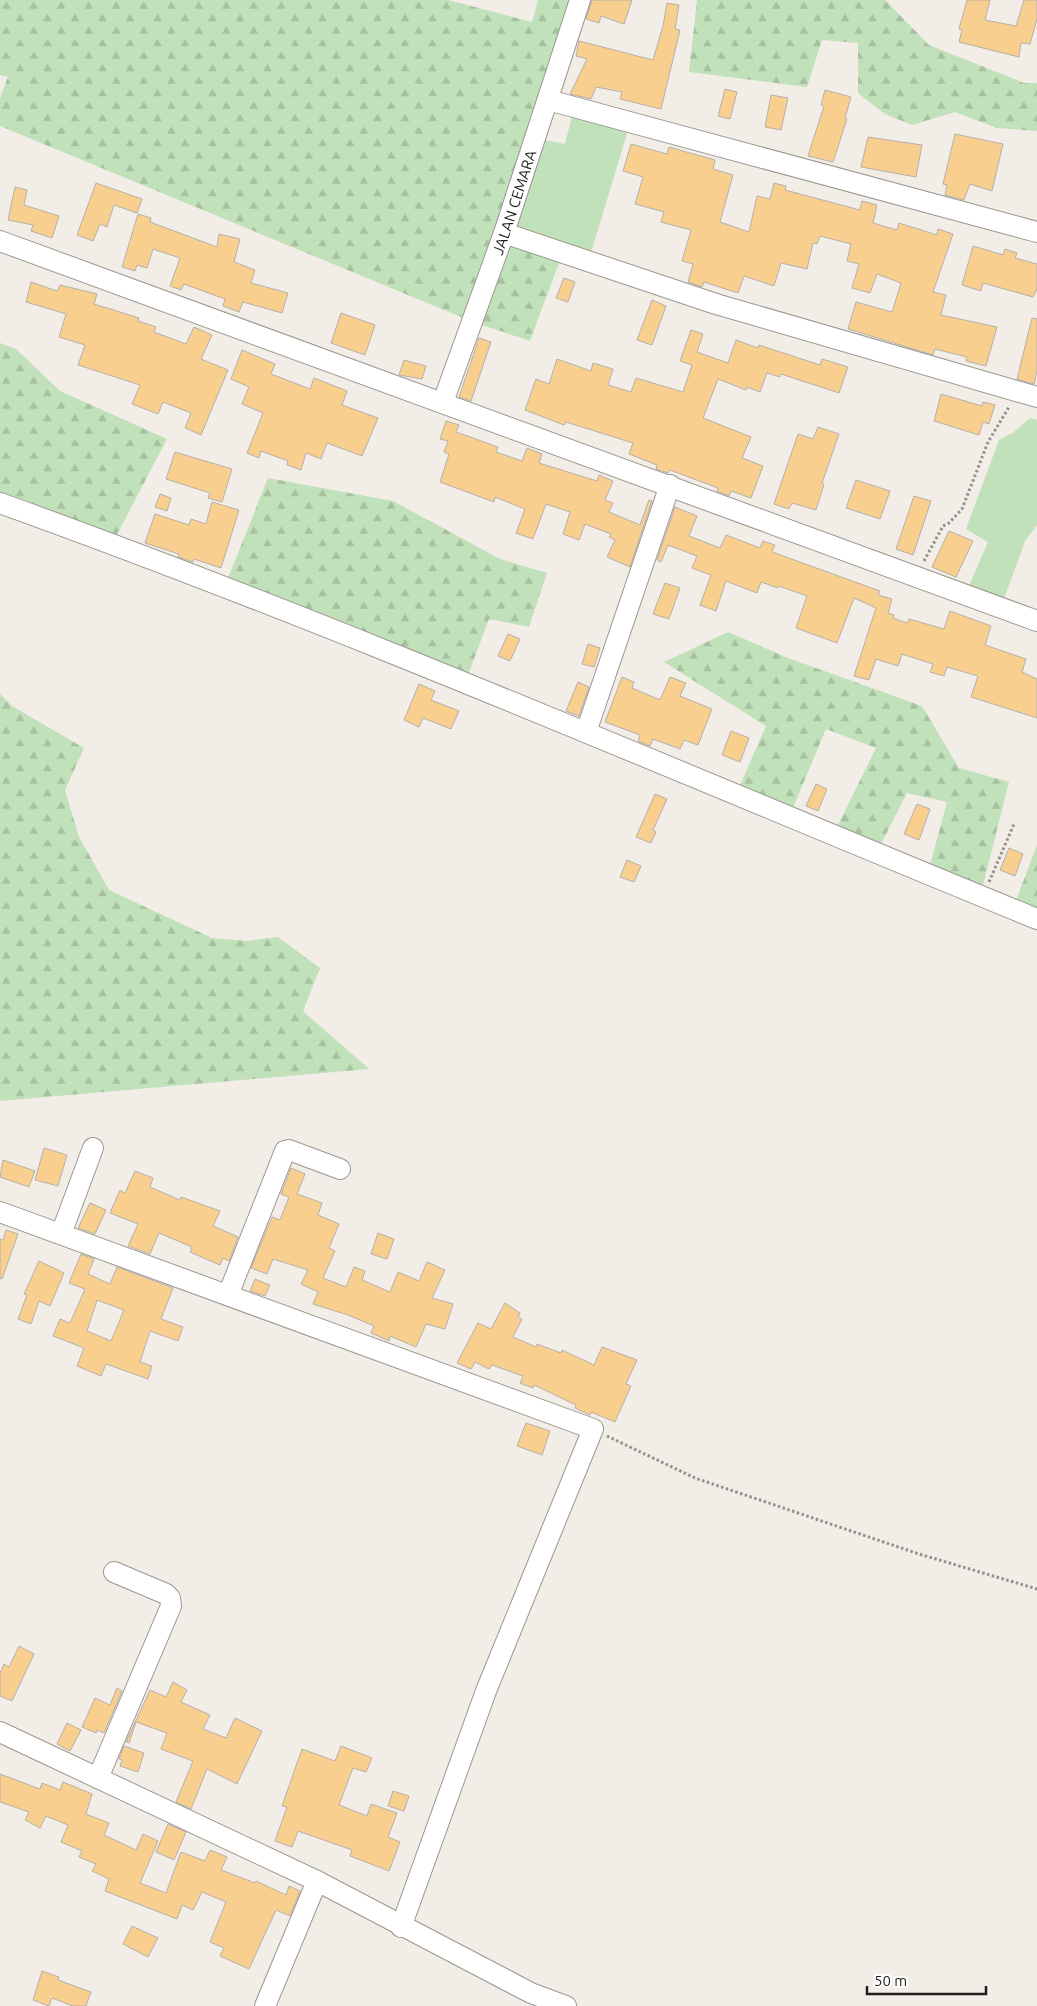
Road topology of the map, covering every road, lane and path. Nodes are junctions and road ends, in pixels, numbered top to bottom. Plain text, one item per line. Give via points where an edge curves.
1 (580, 0) edge
2 (548, 100) junction
3 (1037, 232) edge
4 (504, 233) junction
5 (0, 241) edge
6 (1028, 395) edge
7 (442, 402) junction
8 (670, 485) junction
9 (0, 503) edge
10 (917, 575) junction
11 (1037, 621) edge
12 (586, 732) junction
13 (1014, 824) dead end
14 (983, 896) junction
15 (1037, 918) edge
16 (93, 1148) dead end
17 (340, 1169) dead end
18 (0, 1212) edge
19 (61, 1234) junction
20 (228, 1295) junction
21 (593, 1429) junction
22 (114, 1572) dead end
23 (1037, 1589) edge
24 (0, 1732) edge
25 (98, 1778) junction
26 (317, 1881) junction
27 (402, 1927) junction
28 (265, 2006) edge
29 (566, 2006) edge

1 - 2 street, JALAN CEMARA
2 - 3 street
2 - 4 street, JALAN CEMARA
4 - 6 street via 716,304
4 - 7 street, JALAN CEMARA
5 - 7 street
6 - 10 path via 988,442 962,509 940,531
7 - 8 street
8 - 10 street
8 - 12 street
9 - 12 street via 169,564
10 - 11 street
12 - 14 street
13 - 14 path
14 - 15 street
16 - 19 street
17 - 20 street via 285,1151
18 - 19 street
19 - 20 street
20 - 21 street
21 - 23 path via 695,1478 919,1554
21 - 27 street via 486,1691
22 - 25 street via 166,1594 171,1606
24 - 25 street
25 - 26 street
26 - 27 street
26 - 28 street
27 - 29 street via 531,1993

